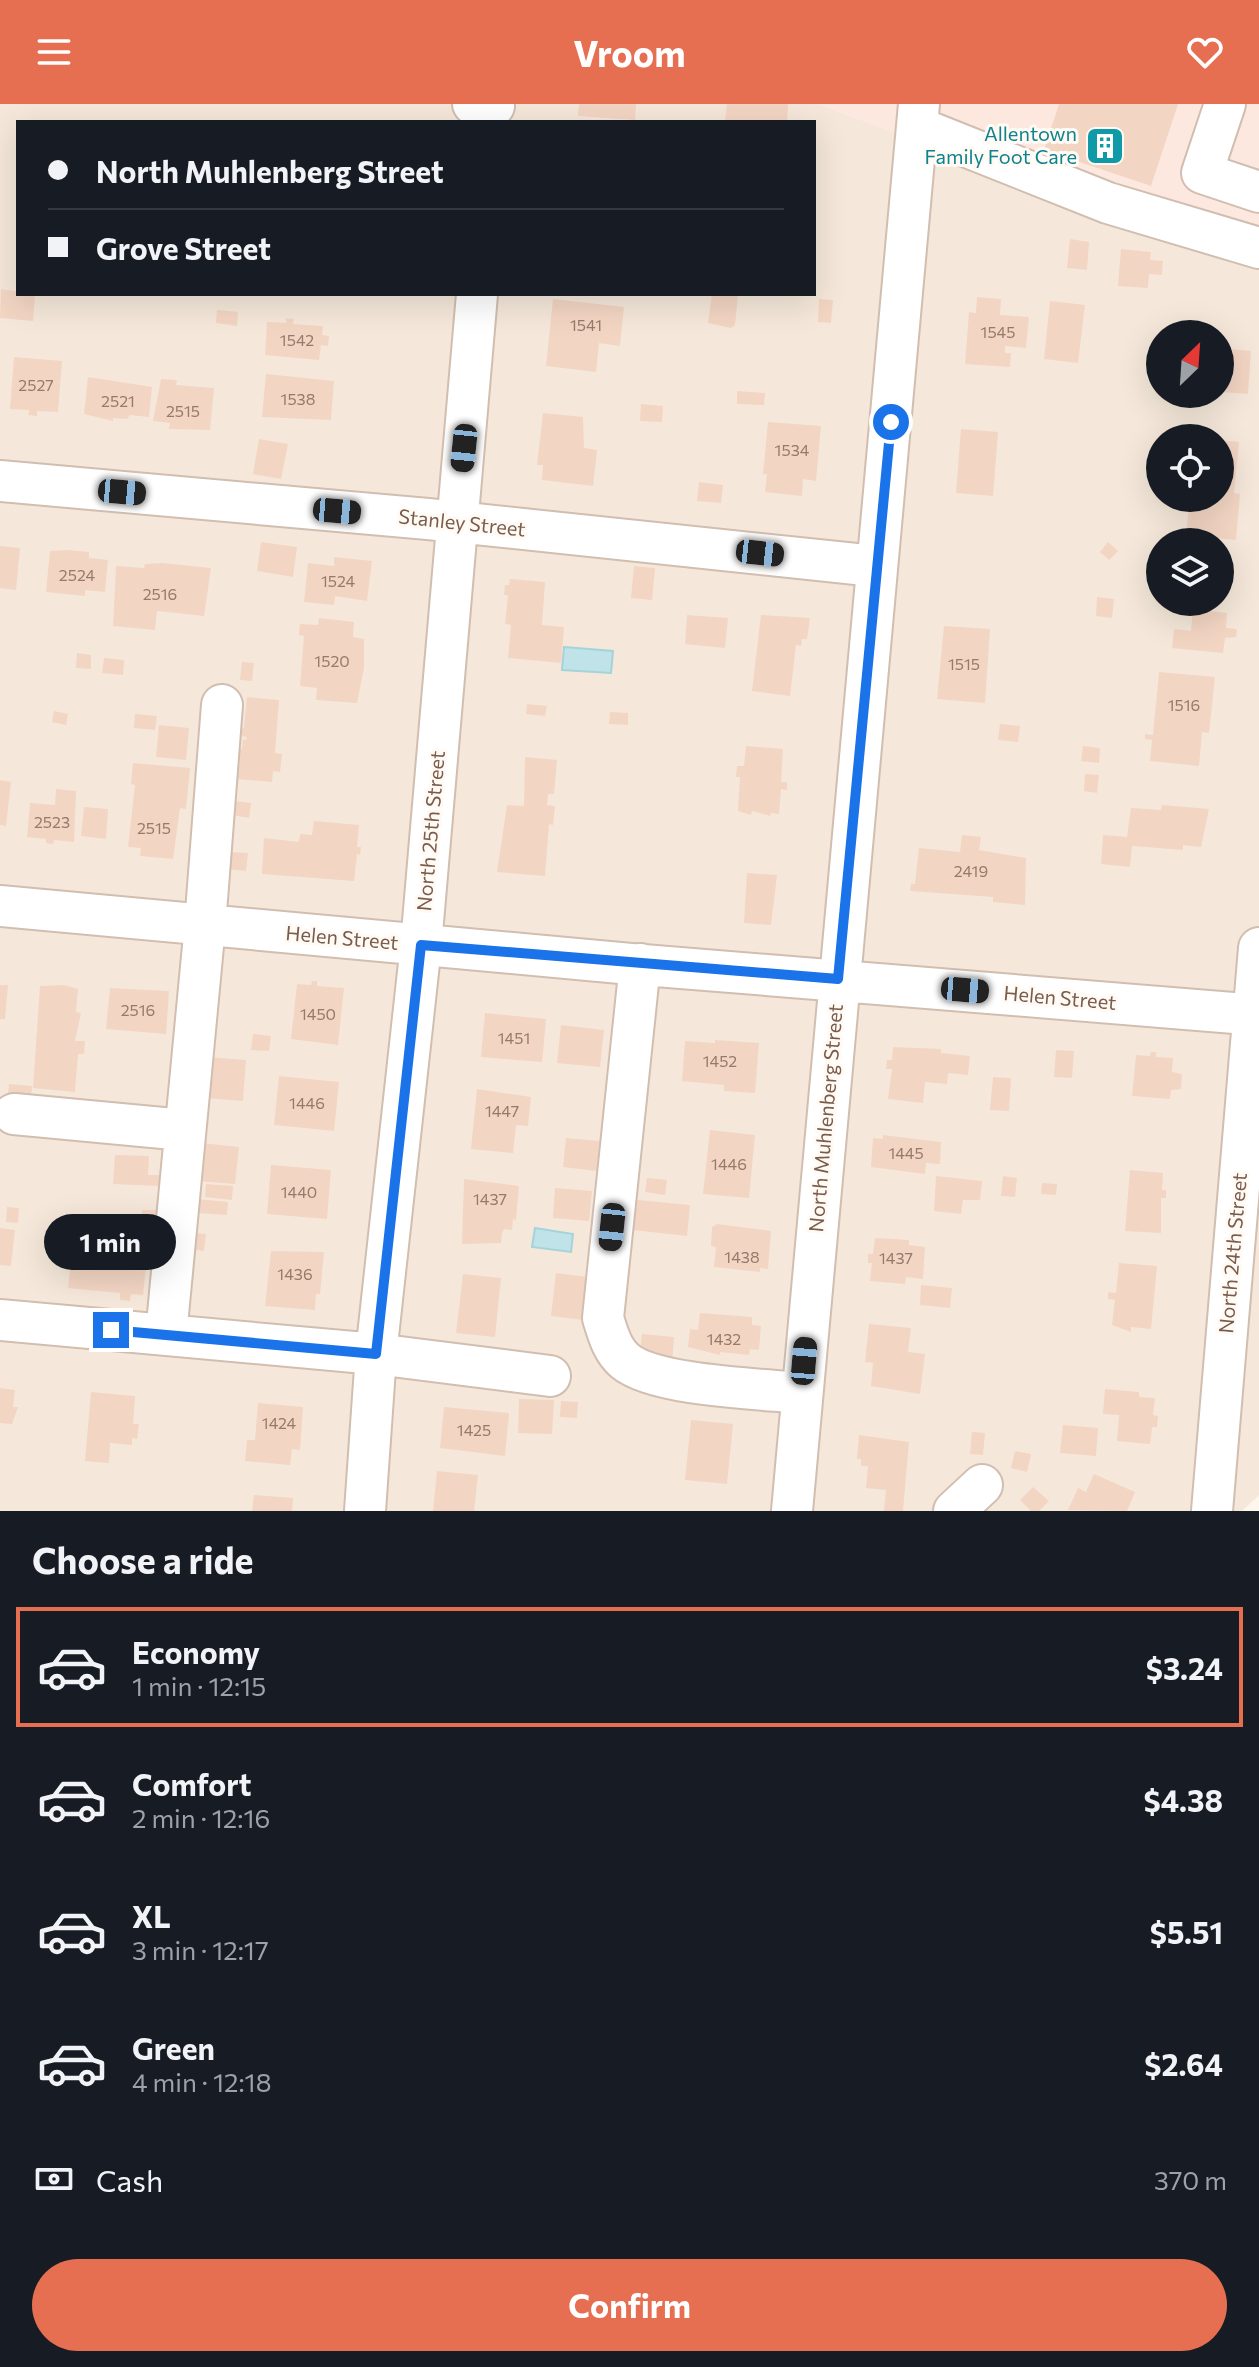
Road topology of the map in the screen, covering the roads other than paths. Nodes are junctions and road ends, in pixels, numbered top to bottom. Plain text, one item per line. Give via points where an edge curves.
1 (1225, 104) edge
2 (910, 113) edge
3 (1259, 192) edge
4 (1259, 248) edge
5 (477, 296) edge
6 (0, 481) edge
7 (457, 522) junction
8 (875, 566) junction
9 (222, 705) dead end
10 (0, 906) edge
11 (205, 925) junction
12 (421, 945) junction
13 (1259, 948) edge
14 (640, 964) junction
15 (838, 979) junction
16 (1256, 1015) edge
17 (14, 1114) dead end
18 (184, 1130) junction
19 (0, 1320) edge
20 (166, 1335) junction
21 (376, 1354) junction
22 (550, 1376) dead end
23 (802, 1393) junction
24 (365, 1511) edge
25 (792, 1511) edge
26 (1212, 1511) edge

1 - 3 street via 1202,173
2 - 4 street via 1108,203
2 - 8 street, North Muhlenberg Street
5 - 7 street, North 25th Street
6 - 7 street, Stanley Street
7 - 8 street, Stanley Street
7 - 12 street, North 25th Street
8 - 15 street, North Muhlenberg Street
9 - 11 street
10 - 11 street, Helen Street
11 - 12 street, Helen Street
11 - 18 street
12 - 14 street, Helen Street
12 - 21 street, North 25th Street
13 - 16 street, North 24th Street
14 - 15 street, Helen Street
14 - 23 street via 603,1318 611,1343 632,1366 674,1379
15 - 16 street, Helen Street
15 - 23 street, North Muhlenberg Street
16 - 26 street, North 24th Street
17 - 18 street
18 - 20 street
19 - 20 street
20 - 21 street
21 - 22 street
21 - 24 street, North 25th Street
23 - 25 street, North Muhlenberg Street

